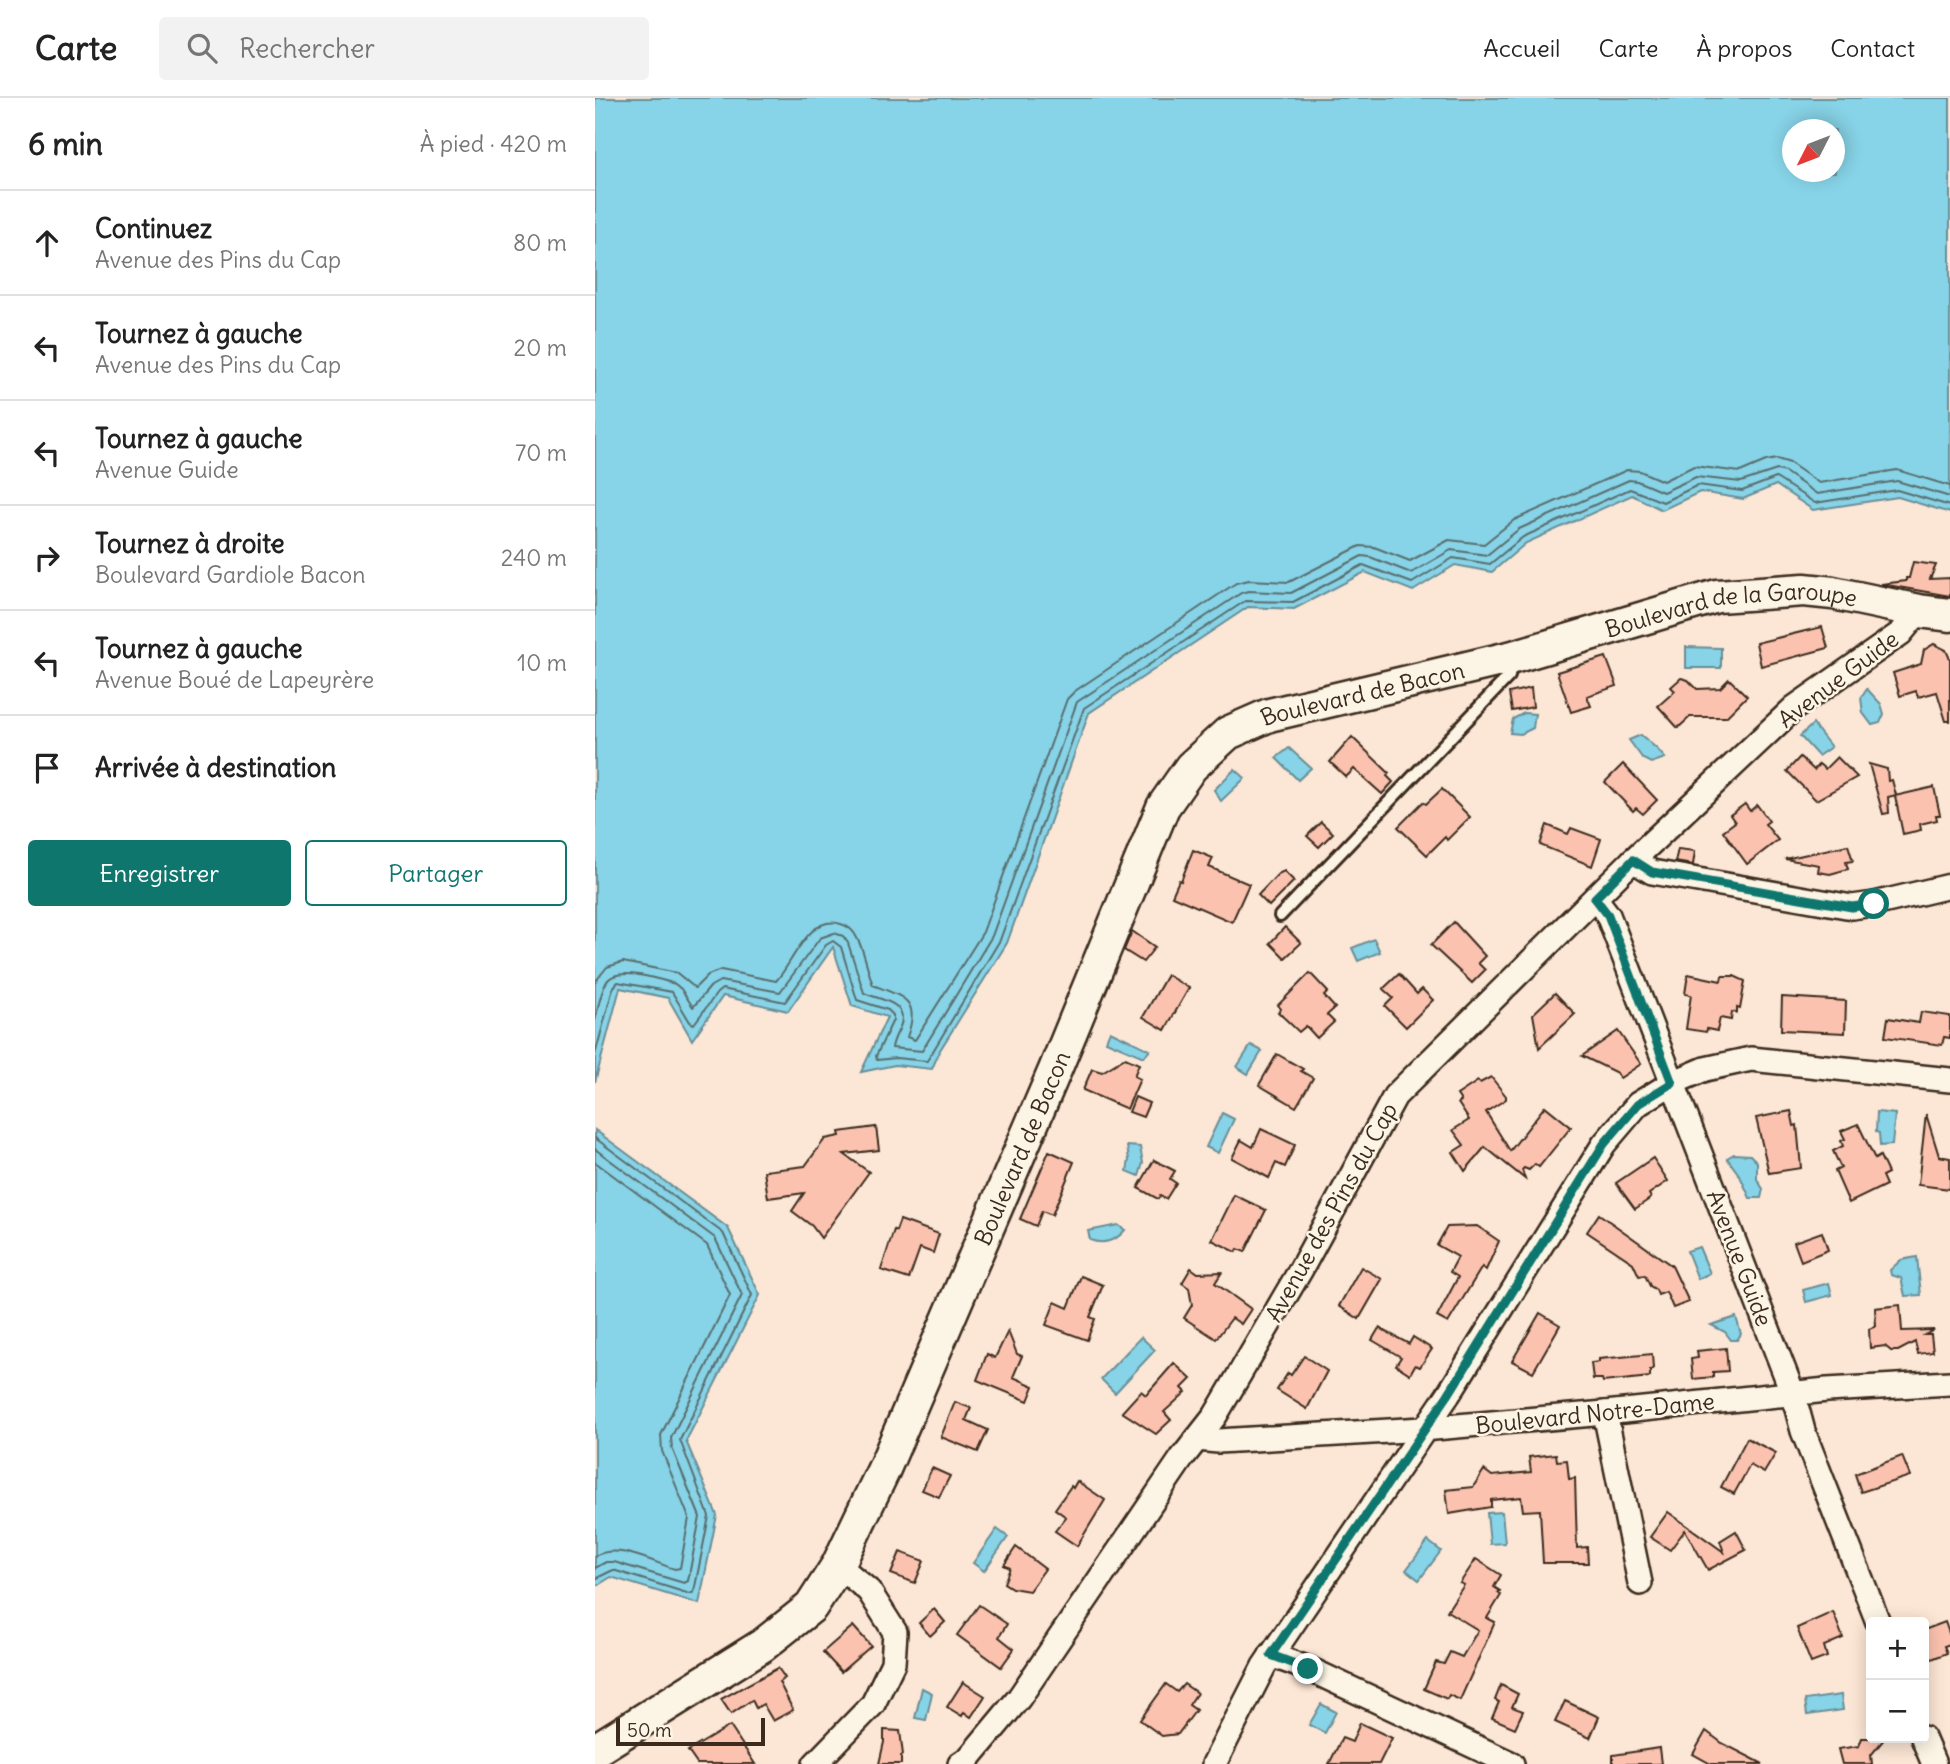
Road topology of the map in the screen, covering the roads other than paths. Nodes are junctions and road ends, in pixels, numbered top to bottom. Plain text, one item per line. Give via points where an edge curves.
1 (1919, 611) junction
2 (1950, 615) edge
3 (1513, 657) junction
4 (1633, 860) junction
5 (1950, 886) edge
6 (1595, 898) junction
7 (1280, 916) dead end
8 (1950, 1080) edge
9 (1672, 1083) junction
10 (1950, 1384) edge
11 (1793, 1394) junction
12 (1605, 1413) junction
13 (1423, 1429) junction
14 (1197, 1439) junction
15 (838, 1566) junction
16 (1640, 1583) dead end
17 (1876, 1617) edge
18 (1271, 1655) junction
19 (1925, 1743) edge
20 (595, 1751) edge
21 (815, 1764) edge
22 (960, 1764) edge
23 (1214, 1764) edge
24 (1512, 1764) edge
25 (1934, 1764) edge

1 - 2 street, Boulevard de la Garoupe
1 - 3 street, Boulevard de la Garoupe via 1804,590 1717,596
1 - 4 street, Avenue Guide via 1901,633 1794,708
3 - 7 lane via 1509,676
3 - 15 street, Boulevard de Bacon via 1269,715 1228,733 1191,767 1163,807 1029,1132
4 - 5 street via 1652,872 1852,907
4 - 6 street, Avenue des Pins du Cap
6 - 9 street, Avenue Guide via 1608,915
6 - 14 street, Avenue des Pins du Cap via 1395,1096 1300,1271
8 - 9 street via 1751,1059 1705,1069
9 - 11 street, Avenue Guide
9 - 13 street via 1638,1104 1604,1144
10 - 11 street, Boulevard Notre-Dame
11 - 12 street, Boulevard Notre-Dame
11 - 17 street, Avenue Guide via 1803,1431
12 - 13 street, Boulevard Notre-Dame
12 - 16 street
13 - 14 street, Boulevard Notre-Dame
13 - 18 street
14 - 22 street, Avenue des Pins du Cap via 1019,1698
15 - 20 street, Boulevard de Bacon via 811,1607 763,1645
15 - 21 street via 869,1591 895,1632 893,1663 873,1704
18 - 23 street
18 - 24 street
19 - 25 street

